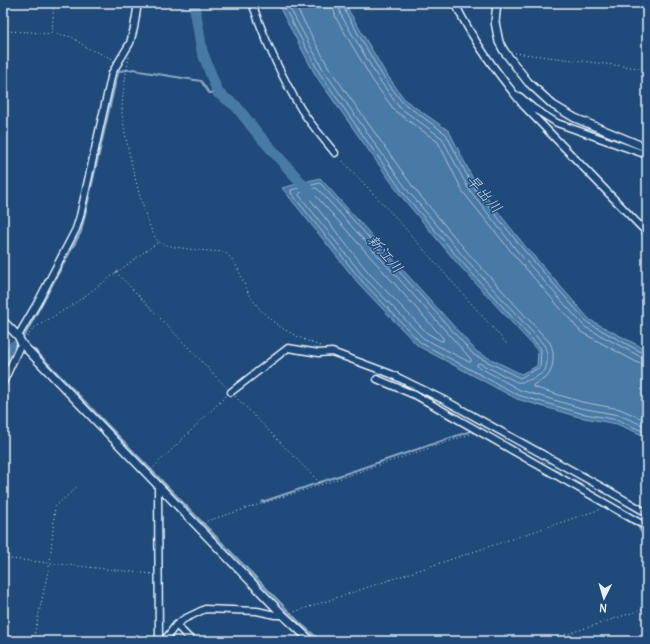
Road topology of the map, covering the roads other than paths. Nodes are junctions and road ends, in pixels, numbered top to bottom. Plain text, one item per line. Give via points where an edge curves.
1 (138, 3) edge
2 (252, 3) edge
3 (455, 3) edge
4 (497, 3) edge
5 (507, 85) junction
6 (647, 148) edge
7 (335, 153) road end
8 (647, 155) edge
9 (647, 233) edge
10 (3, 321) edge
11 (18, 336) junction
12 (22, 344) junction
13 (377, 379) dead end
14 (3, 384) edge
15 (231, 392) road end
16 (158, 487) junction
17 (647, 514) edge
18 (647, 527) edge
19 (283, 615) junction
20 (176, 625) junction
21 (159, 641) edge
22 (164, 641) edge
23 (192, 641) edge
24 (311, 641) edge

1 - 11 street via 130,43 112,73 76,229
2 - 7 street via 273,58 288,86 302,110
3 - 5 street via 464,21
4 - 6 street via 495,22 499,42 528,82 553,105 575,118
5 - 8 street via 533,108 557,123
5 - 9 street via 524,106
10 - 11 street
11 - 12 street
12 - 14 street
12 - 16 street
13 - 18 street via 417,396
15 - 17 street via 288,348 319,353 332,352 390,374 446,401
16 - 19 street
16 - 21 street
19 - 20 street via 205,609
19 - 24 street
20 - 22 street
20 - 23 street

